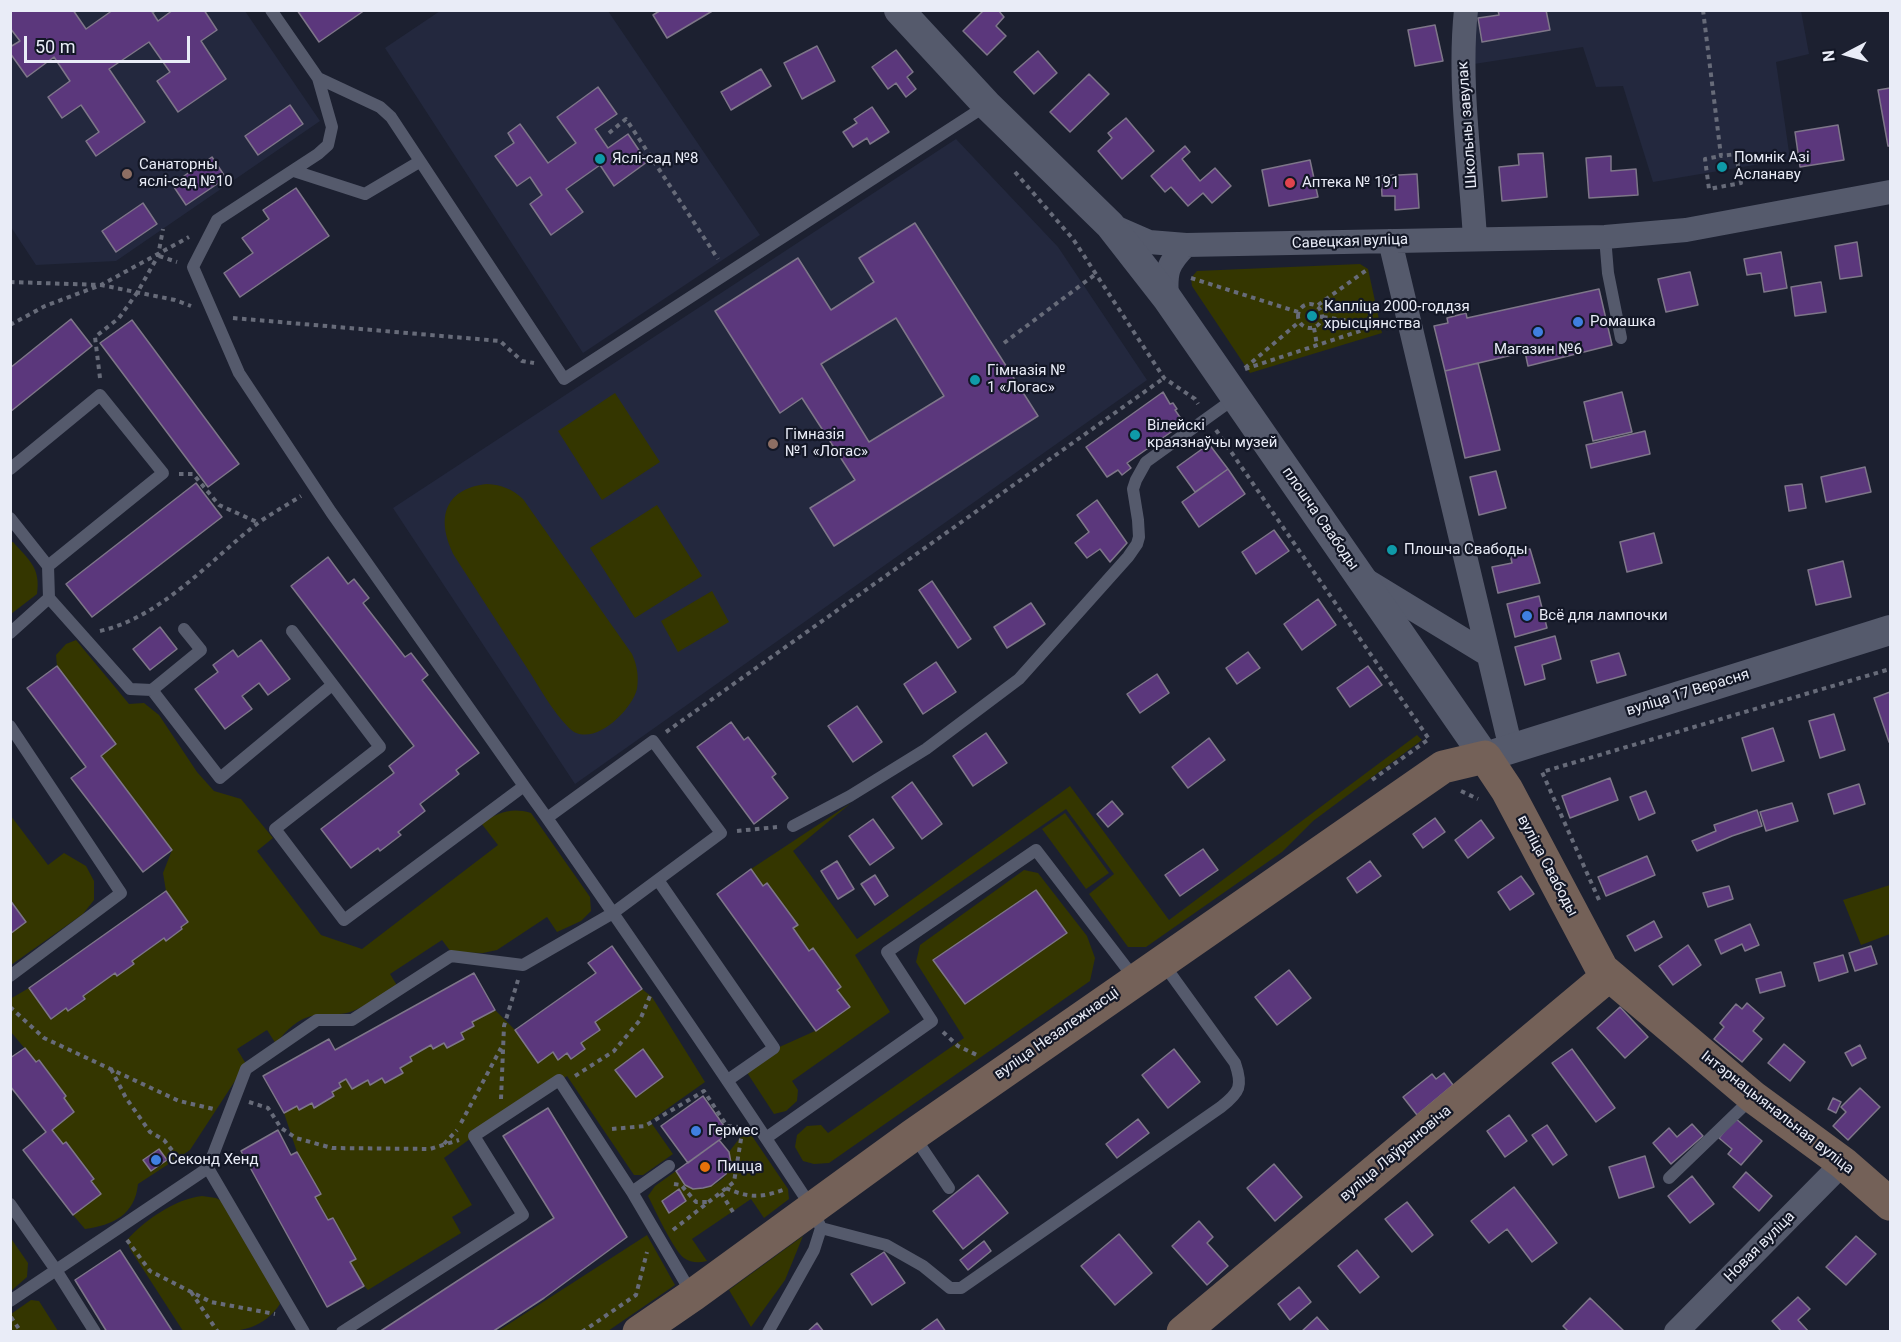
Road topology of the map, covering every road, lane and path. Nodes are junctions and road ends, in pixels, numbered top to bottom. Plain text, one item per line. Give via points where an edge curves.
1 (271, 10) edge
2 (899, 10) edge
3 (1466, 10) edge
4 (1703, 10) edge
5 (318, 78) junction
6 (987, 105) junction
7 (609, 134) dead end
8 (1721, 156) junction
9 (419, 162) junction
10 (1013, 169) dead end
11 (294, 171) junction
12 (1890, 192) edge
13 (218, 220) junction
14 (1110, 225) junction
15 (163, 229) dead end
16 (1605, 237) junction
17 (1475, 239) junction
18 (1390, 241) junction
19 (1186, 246) junction
20 (158, 256) junction
21 (1368, 269) dead end
22 (728, 273) junction
23 (1097, 273) junction
24 (1191, 278) dead end
25 (10, 282) edge
26 (101, 285) junction
27 (137, 293) junction
28 (1167, 298) junction
29 (1317, 305) junction
30 (1298, 312) junction
31 (214, 315) junction
32 (1323, 317) junction
33 (1299, 322) junction
34 (10, 325) edge
35 (1314, 328) junction
36 (1621, 338) dead end
37 (1004, 343) dead end
38 (1317, 345) junction
39 (556, 368) junction
40 (1164, 378) junction
41 (100, 394) junction
42 (1236, 397) junction
43 (1207, 418) junction
44 (10, 469) edge
45 (162, 473) junction
46 (314, 487) junction
47 (10, 518) edge
48 (259, 523) junction
49 (48, 566) junction
50 (1361, 577) junction
51 (49, 598) junction
52 (184, 629) dead end
53 (292, 630) dead end
54 (1890, 630) edge
55 (10, 633) edge
56 (82, 635) junction
57 (1487, 654) junction
58 (1890, 669) edge
59 (333, 684) junction
60 (152, 690) junction
61 (10, 726) edge
62 (1429, 739) dead end
63 (653, 741) junction
64 (1498, 753) junction
65 (524, 786) junction
66 (1464, 791) dead end
67 (1477, 797) dead end
68 (547, 818) junction
69 (793, 826) joint
70 (722, 833) junction
71 (658, 880) junction
72 (1603, 909) dead end
73 (613, 913) junction
74 (1162, 962) junction
75 (523, 965) junction
76 (10, 976) edge
77 (658, 976) junction
78 (1608, 976) junction
79 (1135, 980) junction
80 (10, 1007) edge
81 (932, 1021) junction
82 (503, 1044) junction
83 (982, 1058) dead end
84 (111, 1069) junction
85 (728, 1080) junction
86 (561, 1084) junction
87 (235, 1097) junction
88 (1753, 1097) junction
89 (229, 1112) junction
90 (501, 1118) junction
91 (592, 1130) junction
92 (750, 1132) dead end
93 (742, 1135) junction
94 (913, 1135) junction
95 (474, 1136) junction
96 (766, 1138) junction
97 (442, 1146) junction
98 (178, 1158) dead end
99 (1843, 1163) junction
100 (669, 1166) dead end
101 (208, 1168) junction
102 (1669, 1178) dead end
103 (651, 1179) junction
104 (726, 1188) junction
105 (949, 1188) dead end
106 (632, 1191) junction
107 (721, 1193) junction
108 (708, 1202) junction
109 (10, 1204) edge
110 (1890, 1204) edge
111 (807, 1208) junction
112 (733, 1212) dead end
113 (102, 1239) junction
114 (660, 1239) junction
115 (56, 1270) junction
116 (191, 1292) junction
117 (693, 1295) junction
118 (10, 1301) edge
119 (10, 1316) edge
120 (301, 1327) edge
121 (21, 1332) edge
122 (95, 1332) edge
123 (218, 1332) edge
124 (342, 1332) edge
125 (582, 1332) edge
126 (639, 1332) edge
127 (768, 1332) edge
128 (1183, 1332) edge
129 (1676, 1332) edge

1 - 5 lane
2 - 6 street, Савецкая вуліца
3 - 17 street, Школьны завулак via 1464,75
4 - 8 path
5 - 9 lane via 380,106
5 - 11 lane via 332,136 328,145
6 - 14 street, Савецкая вуліца
6 - 22 lane
7 - 22 path via 626,119
8 - 8 path via 1737,154 1742,183 1709,189 1705,159
9 - 11 lane via 365,194
9 - 39 lane
10 - 23 path via 1073,238
11 - 13 lane
12 - 16 street, Савецкая вуліца via 1686,230
13 - 20 path
13 - 31 lane via 193,267
14 - 19 street, Савецкая вуліца via 1149,242
14 - 28 street, плошча Свабоды
15 - 20 path
16 - 17 street, Савецкая вуліца
16 - 36 lane
17 - 18 street, Савецкая вуліца
18 - 19 street, Савецкая вуліца
18 - 57 street
19 - 28 street via 1167,268
20 - 26 path
20 - 27 path
21 - 29 path
22 - 39 lane via 564,379
23 - 37 path
23 - 40 path
24 - 30 path
25 - 26 path
26 - 27 path
26 - 34 path via 45,306
27 - 31 path via 175,300
27 - 41 path via 119,318 95,337
28 - 42 street, плошча Свабоды
29 - 30 path via 1304,305
29 - 32 path
30 - 33 path
31 - 39 path via 500,341 522,361
31 - 46 lane via 239,373
32 - 35 path
32 - 38 path via 1378,325
33 - 35 path
33 - 38 path via 1241,370
35 - 38 path
40 - 43 path via 1195,399
40 - 63 path
41 - 44 lane
41 - 45 lane
42 - 43 lane
42 - 50 street, плошча Свабоды
43 - 62 path
43 - 69 lane via 1146,462 1133,489 1137,544 1019,679 926,749
45 - 48 path via 193,474 219,505
45 - 49 lane
46 - 48 path
46 - 65 lane
47 - 49 lane
48 - 56 path via 151,610 105,630
49 - 51 lane
50 - 57 street
50 - 64 street, плошча Свабоды
51 - 55 lane
51 - 56 lane
52 - 60 lane via 201,650
53 - 59 lane
54 - 64 street, вуліца 17 Верасня
56 - 60 lane via 130,689
57 - 64 street
58 - 72 path via 1542,772
59 - 60 lane via 220,778
59 - 65 lane via 380,747 275,830 344,920
61 - 76 lane via 121,893
63 - 68 lane
63 - 70 lane
64 - 74 main road, вуліца Незалежнасці via 1446,764
64 - 78 main road, вуліца Свабоды via 1507,790 1596,962
65 - 68 lane
66 - 67 path
68 - 73 lane
69 - 70 path
70 - 71 lane
71 - 73 lane
71 - 85 lane via 774,1048
73 - 75 lane
73 - 77 lane
74 - 79 main road, вуліца Незалежнасці
74 - 111 lane via 1234,1063 1240,1078 1235,1096 961,1288 950,1288 923,1266 886,1245
75 - 82 path via 504,1026
75 - 87 lane via 451,956 352,1020 317,1020 246,1069
77 - 85 lane
77 - 86 path via 640,1020 614,1051
78 - 88 main road, Інтэрнацыянальная вуліца
78 - 128 main road, вуліца Лаўрыновіча
79 - 81 lane via 1036,850 887,952
79 - 94 main road, вуліца Незалежнасці
80 - 84 path via 44,1038
81 - 83 path via 958,1046
81 - 96 lane
82 - 90 path
82 - 97 path via 459,1128
84 - 89 path via 179,1101
84 - 98 path via 150,1132 164,1140
85 - 96 lane
86 - 90 lane via 559,1080
86 - 91 lane
87 - 89 lane
87 - 97 path via 268,1108 281,1128 296,1138 332,1148
88 - 99 main road, Інтэрнацыянальная вуліца
88 - 102 lane
89 - 101 lane
90 - 95 lane
91 - 93 path via 645,1126 704,1091 727,1126 737,1125
91 - 106 lane
92 - 93 path
93 - 104 path via 734,1182
94 - 105 lane
94 - 111 main road, вуліца Незалежнасці
95 - 97 path
95 - 124 lane via 523,1215
96 - 111 lane
99 - 110 main road, Інтэрнацыянальная вуліца
99 - 129 street, Новая вуліца
100 - 103 lane
101 - 113 lane
101 - 120 lane
103 - 106 lane
103 - 108 path via 681,1185 696,1202
104 - 107 path
104 - 111 path via 743,1196 771,1194
106 - 114 lane
107 - 108 path
107 - 112 path
108 - 114 path
109 - 115 lane
111 - 117 main road, вуліца Незалежнасці
111 - 127 lane via 814,1250
113 - 115 lane
113 - 116 path via 127,1240 150,1271
114 - 117 lane
114 - 125 path via 648,1247 636,1295
115 - 118 lane
115 - 122 lane
116 - 120 path via 211,1302 274,1314
116 - 123 path
117 - 126 main road, вуліца Незалежнасці
119 - 121 path

